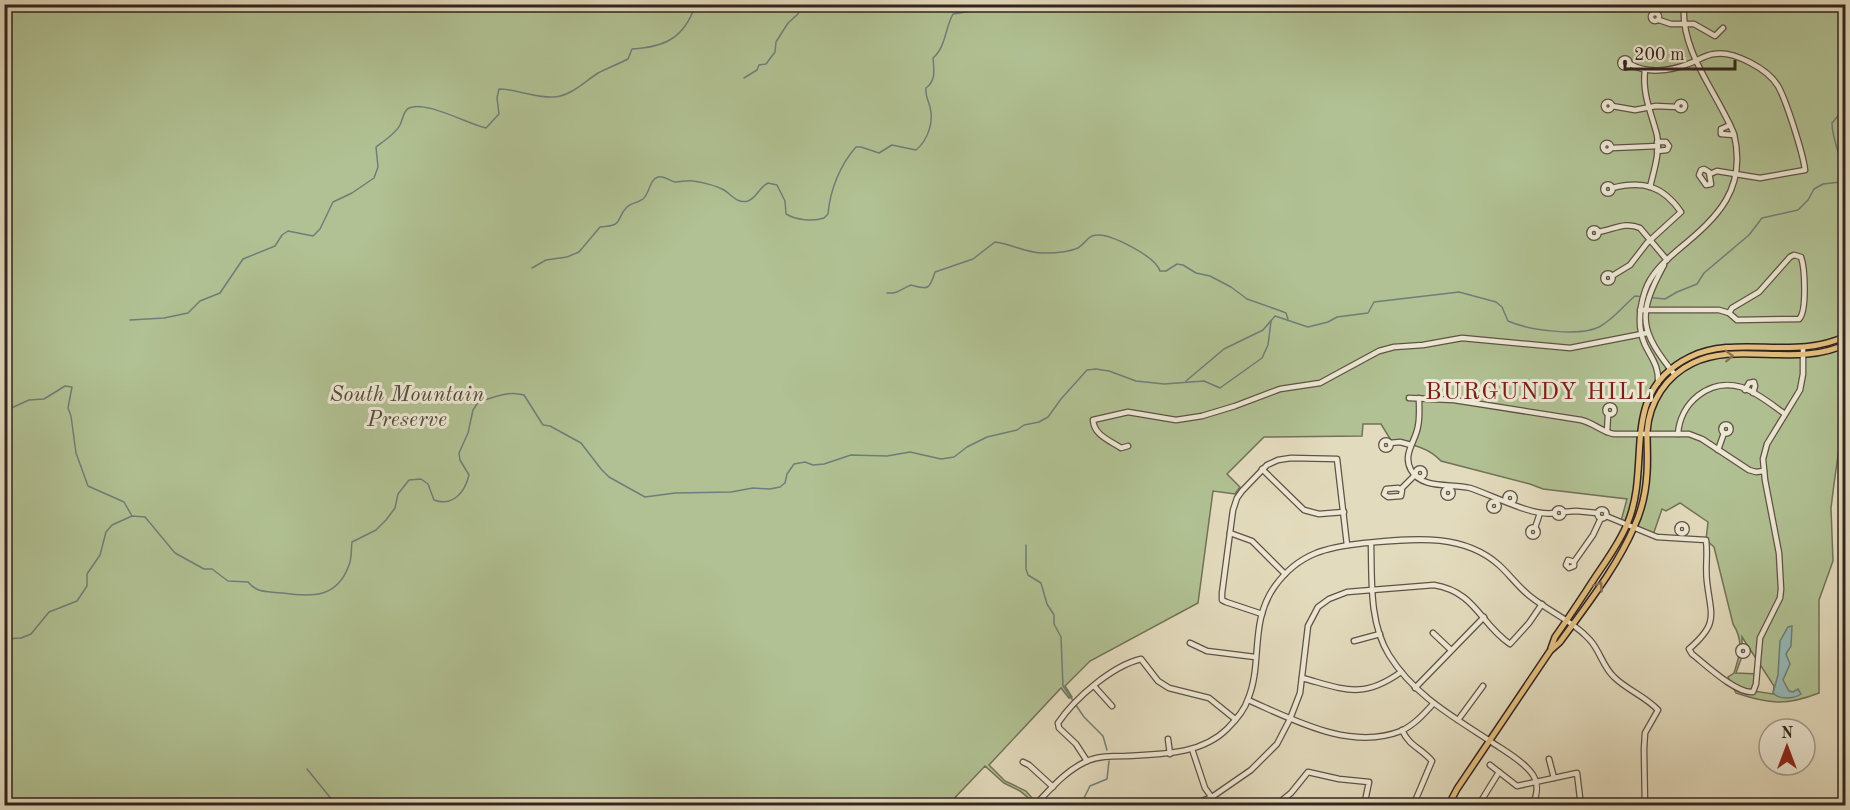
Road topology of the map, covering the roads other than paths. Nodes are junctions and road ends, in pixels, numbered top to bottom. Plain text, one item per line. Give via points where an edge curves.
1 (1684, 4) edge
2 (1659, 20) dead end
3 (1684, 25) junction
4 (1723, 28) dead end
5 (1697, 60) junction
6 (1630, 64) dead end
7 (1645, 70) junction
8 (1612, 106) dead end
9 (1677, 107) dead end
10 (1647, 108) junction
11 (1730, 125) junction
12 (1734, 135) junction
13 (1657, 147) junction
14 (1612, 148) dead end
15 (1710, 174) dead end
16 (1736, 174) junction
17 (1650, 187) junction
18 (1612, 188) dead end
19 (1598, 232) dead end
20 (1650, 240) junction
21 (1667, 260) junction
22 (1612, 276) dead end
23 (1643, 310) junction
24 (1729, 313) junction
25 (1644, 333) junction
26 (1845, 336) edge
27 (1645, 344) junction
28 (1845, 344) edge
29 (1803, 351) junction
30 (1671, 374) junction
31 (1658, 383) junction
32 (1745, 390) junction
33 (1753, 393) junction
34 (1409, 398) dead end
35 (1419, 398) junction
36 (1785, 414) junction
37 (1608, 415) dead end
38 (1608, 433) junction
39 (1724, 433) dead end
40 (1640, 434) junction
41 (1647, 434) junction
42 (1678, 434) junction
43 (1607, 441) dead end
44 (1390, 443) dead end
45 (1411, 445) junction
46 (1128, 446) dead end
47 (1718, 450) junction
48 (1262, 469) junction
49 (1764, 471) junction
50 (1416, 476) junction
51 (1401, 489) dead end
52 (1344, 512) junction
53 (1540, 513) junction
54 (1601, 516) junction
55 (1628, 524) junction
56 (1635, 526) junction
57 (1535, 528) dead end
58 (1230, 533) junction
59 (1371, 543) junction
60 (1347, 545) junction
61 (1574, 562) dead end
62 (1285, 574) junction
63 (1373, 590) junction
64 (1542, 604) junction
65 (1262, 614) junction
66 (1484, 617) junction
67 (1569, 623) junction
68 (1433, 633) dead end
69 (1380, 634) junction
70 (1354, 641) dead end
71 (1190, 643) dead end
72 (1452, 650) junction
73 (1747, 652) dead end
74 (1760, 653) junction
75 (1255, 657) junction
76 (1401, 672) junction
77 (1302, 678) junction
78 (1094, 686) junction
79 (1483, 686) dead end
80 (1414, 688) junction
81 (1248, 700) junction
82 (1433, 704) junction
83 (1112, 706) dead end
84 (1235, 719) junction
85 (1290, 719) junction
86 (1458, 720) junction
87 (1402, 730) junction
88 (1168, 739) dead end
89 (1490, 741) junction
90 (1192, 749) junction
91 (1170, 754) junction
92 (1549, 759) dead end
93 (1087, 761) junction
94 (1023, 762) dead end
95 (1490, 765) dead end
96 (1499, 772) junction
97 (1554, 778) junction
98 (1536, 782) junction
99 (1053, 787) junction
100 (1212, 797) junction
101 (984, 803) dead end
102 (1120, 804) edge
103 (1533, 804) edge
104 (1146, 805) edge
105 (995, 806) edge
106 (1034, 806) edge
107 (1218, 806) edge
108 (1275, 806) edge
109 (1364, 806) edge
110 (1413, 806) edge
111 (1448, 806) edge
112 (1478, 806) edge
113 (1542, 806) edge
114 (1581, 806) edge
115 (1645, 806) edge

1 - 3 street
2 - 3 street
3 - 4 street via 1694,24 1715,36
3 - 5 street
5 - 7 street
5 - 11 street
5 - 16 street via 1713,54 1738,56 1777,84 1805,170 1760,178
6 - 7 street
7 - 10 street
8 - 10 street
9 - 10 street
10 - 13 street
11 - 12 street
11 - 12 street via 1720,129 1721,134
12 - 16 street
13 - 14 street
13 - 17 street
15 - 16 street
16 - 21 street via 1721,209
17 - 18 street via 1633,183
17 - 20 street via 1664,192 1681,212
19 - 20 street via 1631,225 1640,228
20 - 21 street
20 - 22 street via 1630,265
21 - 23 street via 1654,272
23 - 24 street
23 - 25 street
24 - 24 street via 1759,292 1790,257 1799,255 1804,274 1802,317 1737,320
25 - 27 street
25 - 30 street
25 - 46 street via 1570,348 1462,338 1394,346 1325,381 1280,389 1220,411 1182,420 1134,412 1093,420 1099,434 1121,448
26 - 29 main road
27 - 30 street
27 - 31 street via 1657,366
28 - 29 main road via 1836,349
29 - 30 main road via 1717,349 1693,355
29 - 36 street via 1802,383
30 - 31 main road
30 - 41 main road via 1653,406
31 - 40 main road via 1646,404
32 - 33 street
32 - 33 street via 1749,382 1754,382
32 - 42 street via 1722,386 1698,394 1683,412
33 - 36 street
34 - 35 street
35 - 38 street via 1581,420
35 - 45 street via 1419,424
36 - 49 street via 1767,444
37 - 38 street
38 - 40 street
38 - 43 street
39 - 47 street
40 - 41 street
40 - 55 main road via 1640,475
41 - 42 street
41 - 56 main road via 1647,475
42 - 47 street via 1696,436
44 - 45 street
45 - 50 street via 1407,460
47 - 49 street via 1749,470
48 - 52 street via 1304,510 1319,514
48 - 52 street via 1284,459 1337,459
48 - 58 street via 1237,498
49 - 74 street via 1779,553 1781,589 1762,634
50 - 51 street
50 - 53 street via 1426,482 1468,488
52 - 60 street
53 - 54 street via 1554,513 1559,508 1563,512
53 - 57 street
54 - 55 street
54 - 61 street
55 - 56 street
55 - 67 main road
67 -> 56 main road via 1620,554
56 - 74 street via 1658,537 1706,540 1706,580 1712,617 1689,649 1692,654 1724,679 1751,693
58 - 62 street via 1252,541
58 - 65 street via 1221,600
59 - 60 street
59 - 63 street
59 - 64 street via 1436,540 1468,546 1499,565
60 - 62 street via 1314,553
62 - 65 street via 1273,588
63 - 66 street via 1434,585 1460,594
63 - 69 street
63 - 77 street via 1347,592 1318,607 1308,626
64 - 66 street via 1510,644
64 - 67 street
65 - 75 street
66 - 72 street
67 - 89 main road via 1555,637 1550,651
67 - 115 street via 1594,644 1615,678 1658,710 1645,733
68 - 72 street
69 - 70 street
69 - 76 street
71 - 75 street via 1207,651
72 - 80 street
73 - 74 street
75 - 81 street
76 - 77 street via 1367,690 1347,690
76 - 80 street
77 - 85 street
78 - 83 street
78 - 84 street via 1142,659 1158,681 1169,688 1209,698
78 - 93 street via 1058,723
79 - 86 street
80 - 82 street
81 - 84 street
81 - 85 street
82 - 86 street
82 - 87 street
84 - 90 street via 1215,739
85 - 87 street via 1320,730 1360,737
85 - 100 street via 1277,744 1251,770
86 - 89 street
87 - 110 street via 1407,741 1431,761
88 - 91 street
89 - 98 street via 1516,758
89 - 111 main road
90 - 91 street
90 - 100 street
91 - 93 street
92 - 97 street
93 - 99 street via 1067,772
94 - 99 street
95 - 96 street
96 - 98 street via 1517,786
96 - 112 street
97 - 98 street
97 - 114 street via 1577,773
98 - 103 street
99 - 106 street
100 - 104 street via 1197,803
100 - 107 street
101 - 105 street
102 - 104 street
103 - 113 street
108 - 109 street via 1308,772 1369,782

